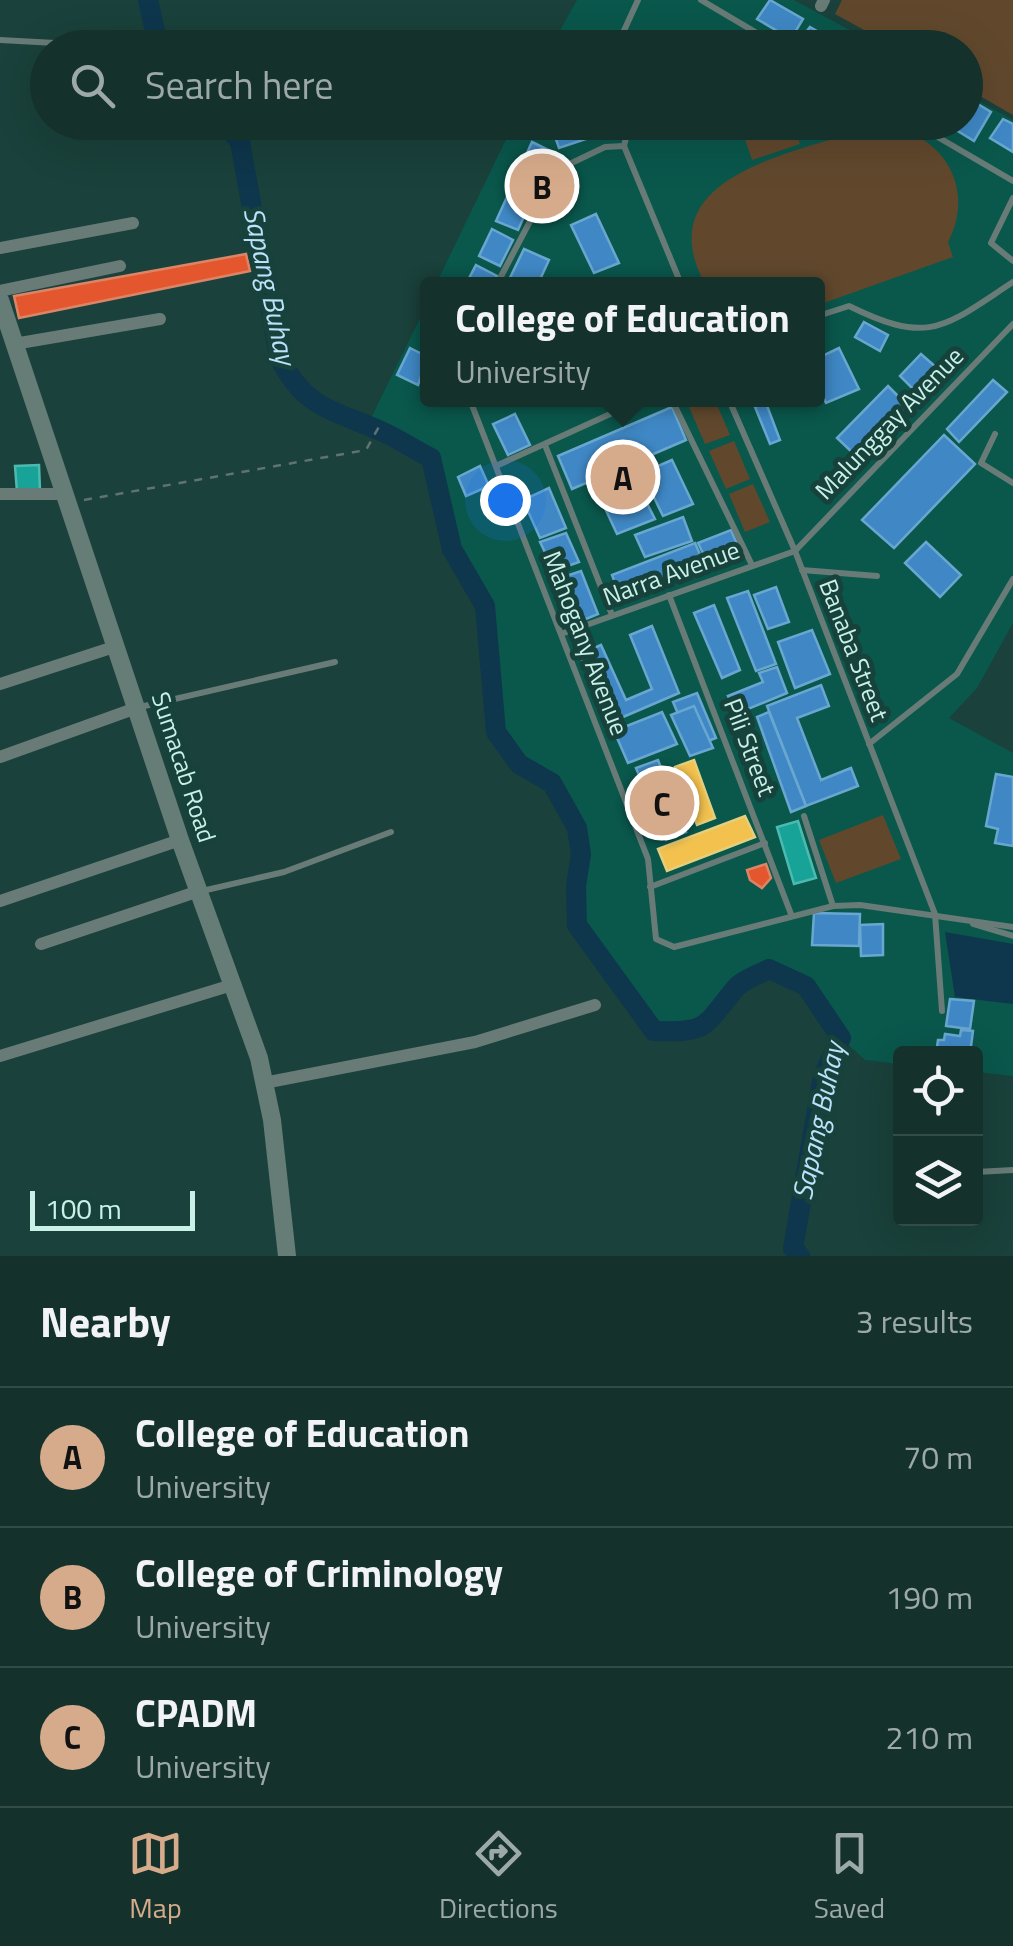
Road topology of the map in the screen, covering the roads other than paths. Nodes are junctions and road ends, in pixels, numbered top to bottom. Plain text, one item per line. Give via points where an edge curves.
1 (638, 0) edge
2 (701, 0) edge
3 (624, 30) edge
4 (752, 30) edge
5 (0, 40) edge
6 (30, 42) edge
7 (626, 140) edge
8 (942, 140) edge
9 (624, 146) junction
10 (1013, 182) edge
11 (1013, 198) edge
12 (133, 223) dead end
13 (0, 248) edge
14 (1013, 261) edge
15 (120, 266) dead end
16 (500, 277) edge
17 (678, 277) edge
18 (1013, 282) edge
19 (0, 290) edge
20 (0, 300) edge
21 (825, 312) edge
22 (160, 320) dead end
23 (1013, 324) edge
24 (14, 344) junction
25 (473, 407) edge
26 (626, 407) edge
27 (675, 407) edge
28 (732, 407) edge
29 (995, 434) dead end
30 (544, 445) junction
31 (496, 466) junction
32 (1013, 483) edge
33 (0, 494) edge
34 (66, 498) junction
35 (795, 550) junction
36 (752, 565) junction
37 (802, 570) junction
38 (877, 576) dead end
39 (1013, 579) edge
40 (670, 595) junction
41 (612, 615) junction
42 (561, 634) junction
43 (117, 646) junction
44 (335, 662) dead end
45 (0, 684) edge
46 (139, 707) junction
47 (869, 744) junction
48 (0, 757) edge
49 (804, 816) dead end
50 (391, 832) dead end
51 (180, 840) junction
52 (765, 843) junction
53 (650, 887) junction
54 (199, 892) junction
55 (0, 901) edge
56 (833, 906) junction
57 (791, 914) junction
58 (936, 917) junction
59 (972, 923) junction
60 (1013, 927) edge
61 (1013, 936) edge
62 (41, 944) dead end
63 (232, 985) junction
64 (595, 1006) dead end
65 (942, 1011) dead end
66 (0, 1056) edge
67 (264, 1083) junction
68 (1013, 1170) edge
69 (983, 1172) edge
70 (288, 1256) edge

1 - 3 lane
2 - 4 lane
5 - 6 lane
7 - 9 lane
8 - 10 lane
9 - 16 lane via 605,146 557,170
9 - 17 lane
11 - 14 lane via 990,243
12 - 13 street
15 - 19 street
18 - 21 lane via 931,328 890,326 850,306
20 - 24 main road, Sumacab Road
22 - 24 street
23 - 35 lane, Malunggay Avenue
24 - 34 main road, Sumacab Road
25 - 31 lane, Mahogany Avenue
26 - 30 lane
27 - 36 lane
28 - 35 lane, Banaba Street
29 - 32 lane via 980,463
30 - 31 lane
30 - 41 lane
31 - 42 lane, Mahogany Avenue
33 - 34 street
34 - 43 main road, Sumacab Road
35 - 36 lane, Narra Avenue
35 - 37 lane, Banaba Street
36 - 40 lane, Narra Avenue
37 - 38 lane
37 - 47 lane, Banaba Street
39 - 47 lane via 957,674
40 - 41 lane, Narra Avenue
40 - 52 lane, Pili Street
41 - 42 lane, Narra Avenue
42 - 53 lane, Mahogany Avenue via 648,859
43 - 45 street
43 - 46 main road, Sumacab Road
44 - 46 lane
46 - 48 street
46 - 51 main road, Sumacab Road
47 - 58 lane, Banaba Street
49 - 56 lane
50 - 54 lane via 284,872
51 - 54 main road, Sumacab Road
51 - 55 street
52 - 53 lane
52 - 57 lane, Pili Street
53 - 57 lane, Mahogany Avenue via 652,932 674,946
54 - 62 street
54 - 63 main road, Sumacab Road
56 - 57 lane, Mahogany Avenue
56 - 58 lane, Mahogany Avenue
58 - 59 lane, Mahogany Avenue
58 - 65 lane, Banaba Street
59 - 60 lane, Mahogany Avenue
59 - 61 lane, Mahogany Avenue
63 - 66 street
63 - 67 main road, Sumacab Road
64 - 67 street via 475,1042
67 - 70 main road, Sumacab Road
68 - 69 lane

